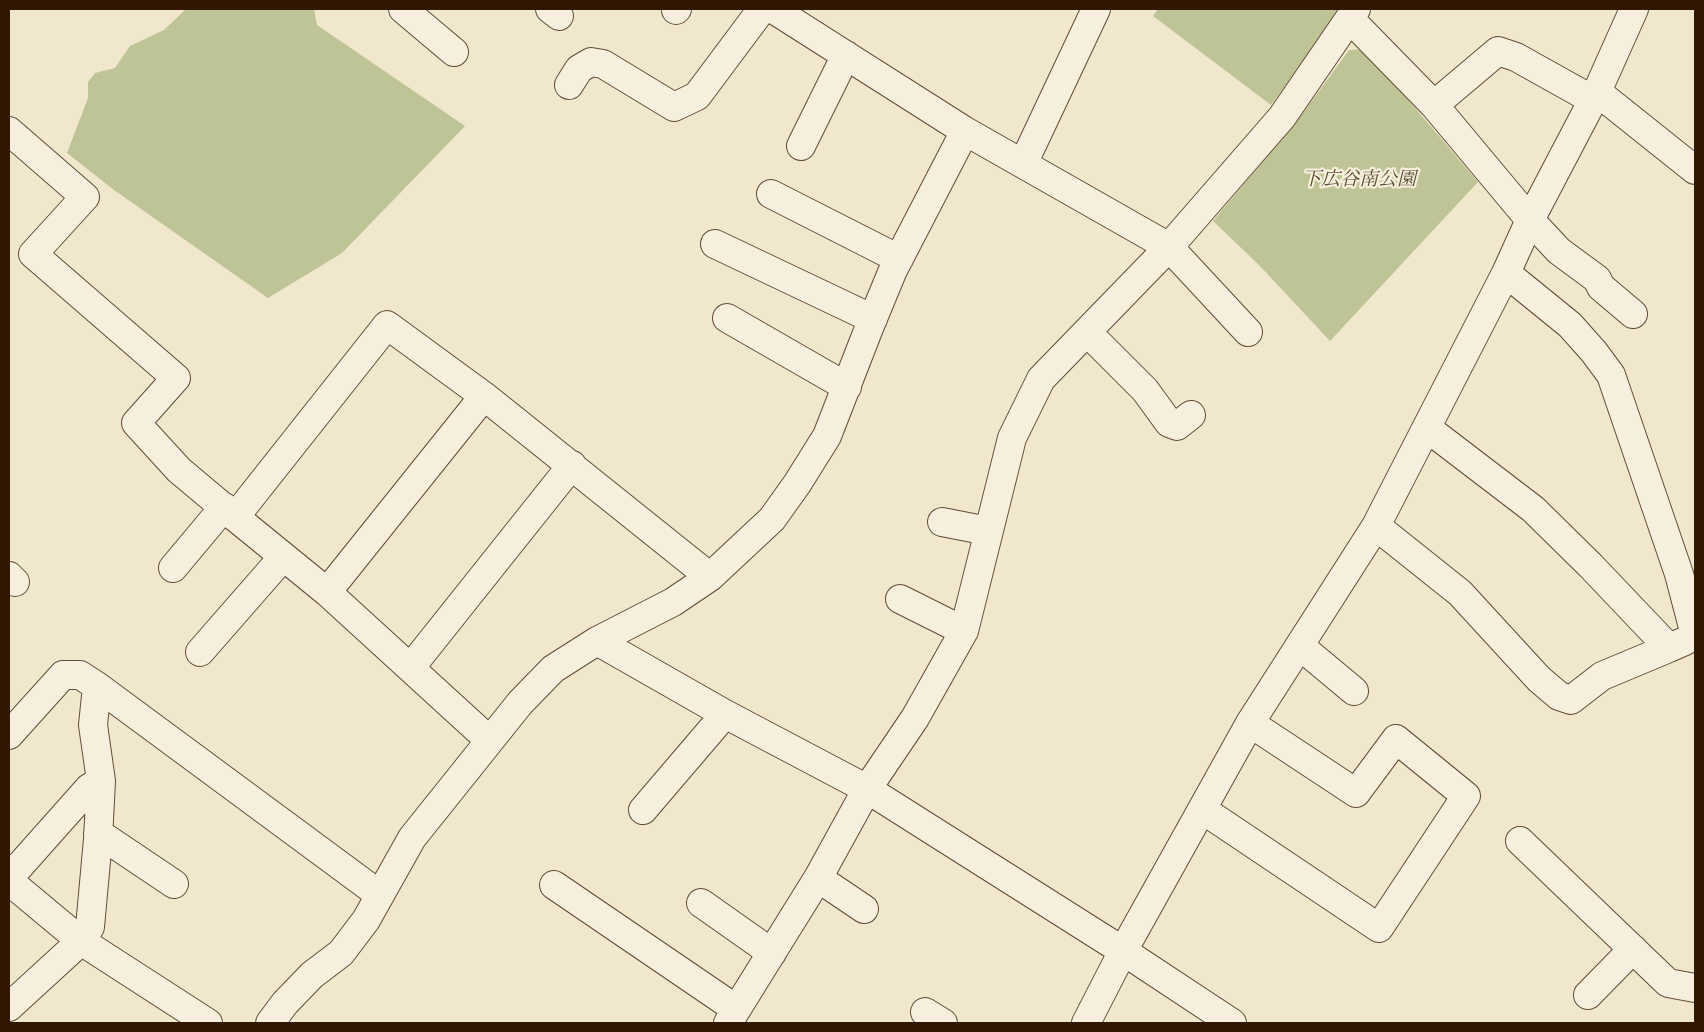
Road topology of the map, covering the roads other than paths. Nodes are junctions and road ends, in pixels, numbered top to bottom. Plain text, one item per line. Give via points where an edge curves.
1 (403, 9) edge
2 (762, 9) edge
3 (773, 9) edge
4 (1096, 9) edge
5 (1634, 9) edge
6 (1353, 14) edge
7 (454, 52) dead end
8 (846, 56) junction
9 (569, 85) dead end
10 (1594, 97) junction
11 (1434, 105) junction
12 (9, 131) edge
13 (965, 131) junction
14 (801, 146) dead end
15 (1023, 164) junction
16 (1695, 170) edge
17 (771, 194) dead end
18 (1530, 220) junction
19 (716, 244) dead end
20 (1169, 247) junction
21 (898, 259) junction
22 (1506, 273) junction
23 (1633, 314) dead end
24 (727, 318) dead end
25 (873, 319) junction
26 (1087, 332) junction
27 (1248, 332) dead end
28 (846, 387) junction
29 (484, 396) junction
30 (1191, 415) dead end
31 (1426, 428) junction
32 (572, 465) junction
33 (229, 512) junction
34 (942, 522) dead end
35 (1376, 526) junction
36 (988, 531) junction
37 (284, 557) junction
38 (173, 568) dead end
39 (1687, 568) edge
40 (710, 577) junction
41 (327, 592) junction
42 (900, 598) dead end
43 (964, 631) junction
44 (1695, 636) edge
45 (597, 641) junction
46 (1300, 646) junction
47 (1669, 648) junction
48 (200, 652) dead end
49 (411, 667) junction
50 (97, 686) junction
51 (1354, 691) dead end
52 (725, 714) junction
53 (1250, 724) junction
54 (9, 735) edge
55 (489, 740) junction
56 (101, 781) junction
57 (867, 789) junction
58 (643, 810) dead end
59 (1203, 810) junction
60 (98, 833) junction
61 (1520, 841) dead end
62 (818, 878) junction
63 (9, 879) edge
64 (174, 884) dead end
65 (554, 885) dead end
66 (380, 895) junction
67 (701, 903) dead end
68 (864, 910) dead end
69 (81, 941) junction
70 (1633, 949) junction
71 (1123, 951) junction
72 (772, 953) junction
73 (1695, 988) edge
74 (1588, 995) dead end
75 (9, 1007) edge
76 (732, 1016) edge
77 (208, 1023) edge
78 (270, 1023) edge
79 (1086, 1023) edge
80 (1232, 1023) edge

1 - 7 street
2 - 9 street via 697,96 674,107 603,64 591,62 579,69
3 - 8 street
4 - 15 street
5 - 10 street
6 - 11 street
6 - 20 street via 1282,117
8 - 13 street
8 - 14 street
10 - 11 street via 1498,51
10 - 16 street via 1606,100
10 - 18 street
11 - 18 street
12 - 33 street via 85,197 33,254 176,378 136,424 179,470
13 - 15 street
13 - 21 street
15 - 20 street
17 - 21 street
18 - 22 street
18 - 23 street via 1559,251 1597,279 1601,287
19 - 25 street
20 - 26 street
20 - 27 street
21 - 25 street
22 - 31 street
22 - 39 street via 1570,325 1611,375
24 - 28 street
25 - 28 street
26 - 30 street via 1145,390 1169,423 1177,426
26 - 36 street via 1041,379 1024,412 1012,438
28 - 40 street via 827,436 772,519
29 - 32 street
29 - 33 street via 387,326
29 - 41 street
31 - 35 street
31 - 47 street via 1533,509
32 - 40 street
32 - 49 street
33 - 37 street
33 - 38 street
34 - 36 street
35 - 46 street
35 - 47 street via 1460,593 1559,696 1571,700 1602,676
36 - 43 street
37 - 41 street
37 - 48 street
39 - 44 street
40 - 45 street via 673,602
41 - 49 street
42 - 43 street
43 - 57 street via 914,718
44 - 47 street
45 - 52 street
45 - 55 street via 553,669
46 - 51 street
46 - 53 street
49 - 55 street
50 - 54 street via 80,675 63,675
50 - 56 street via 93,725
50 - 66 street
52 - 57 street
52 - 58 street
53 - 59 street
53 - 59 street via 1356,793 1396,739 1466,796 1379,928
55 - 66 street via 412,838
56 - 60 street
56 - 63 street via 89,788
57 - 62 street
57 - 71 street
59 - 71 street
60 - 64 street
60 - 69 street via 90,927
61 - 70 street
62 - 68 street
62 - 72 street
63 - 69 street
65 - 76 street
66 - 78 street via 341,953 312,975
67 - 72 street
69 - 75 street
69 - 77 street
70 - 73 street via 1668,983
70 - 74 street
71 - 79 street
71 - 80 street
72 - 76 street

